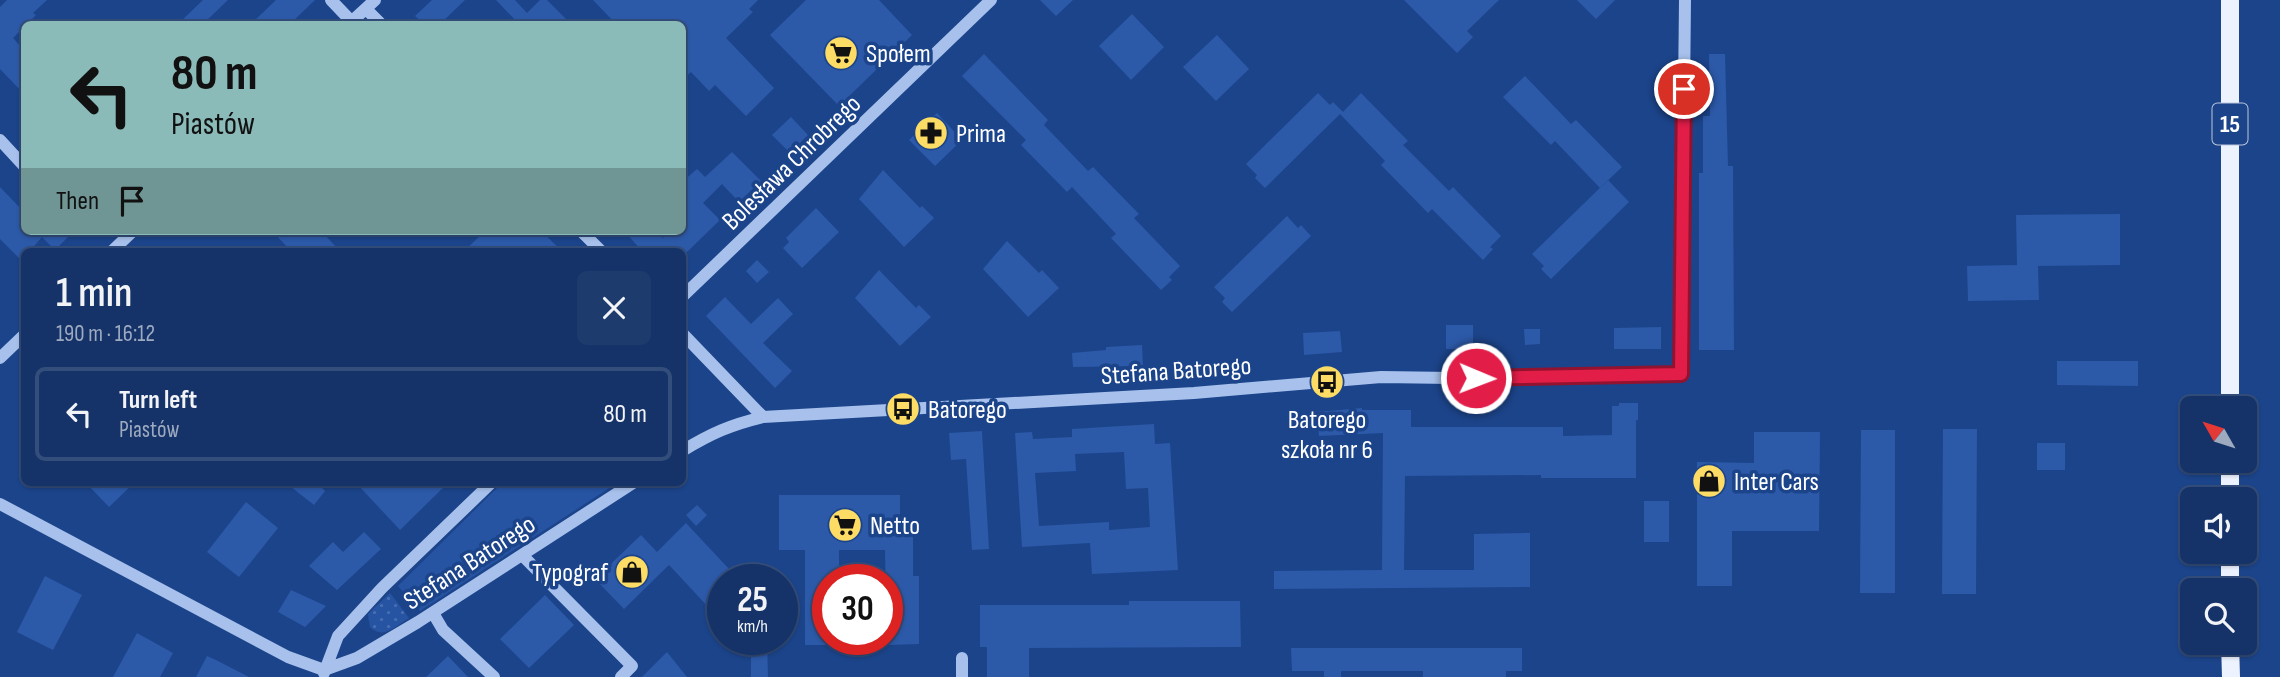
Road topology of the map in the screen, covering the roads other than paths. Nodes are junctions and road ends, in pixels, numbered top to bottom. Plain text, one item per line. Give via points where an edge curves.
1 (331, 0) edge
2 (991, 0) edge
3 (1685, 0) edge
4 (2230, 0) edge
5 (370, 4) edge
6 (349, 21) edge
7 (353, 21) edge
8 (379, 21) edge
9 (0, 141) edge
10 (21, 163) edge
11 (129, 235) edge
12 (586, 235) edge
13 (115, 248) edge
14 (598, 248) edge
15 (686, 293) edge
16 (686, 337) edge
17 (21, 338) edge
18 (0, 358) edge
19 (2230, 396) edge
20 (763, 417) junction
21 (686, 449) edge
22 (488, 486) edge
23 (628, 486) edge
24 (0, 503) edge
25 (522, 555) junction
26 (433, 613) junction
27 (2230, 655) edge
28 (962, 658) dead end
29 (324, 673) edge
30 (494, 677) edge
31 (621, 677) edge
32 (962, 677) edge
33 (2231, 677) edge

1 - 6 street
2 - 15 street, Bolesława Chrobrego
3 - 20 street, Stefana Batorego via 1681,374 1381,377 1194,393
4 - 19 main road, 15
5 - 7 street
5 - 8 street
9 - 10 street
11 - 13 street
12 - 14 street
16 - 20 street
17 - 18 street
20 - 21 street, Stefana Batorego via 722,429
22 - 29 street via 338,636
23 - 25 street, Stefana Batorego
24 - 29 street
25 - 26 street, Stefana Batorego
25 - 31 street via 632,666
26 - 29 street, Stefana Batorego
26 - 30 street via 443,630
27 - 33 main road
28 - 32 street

